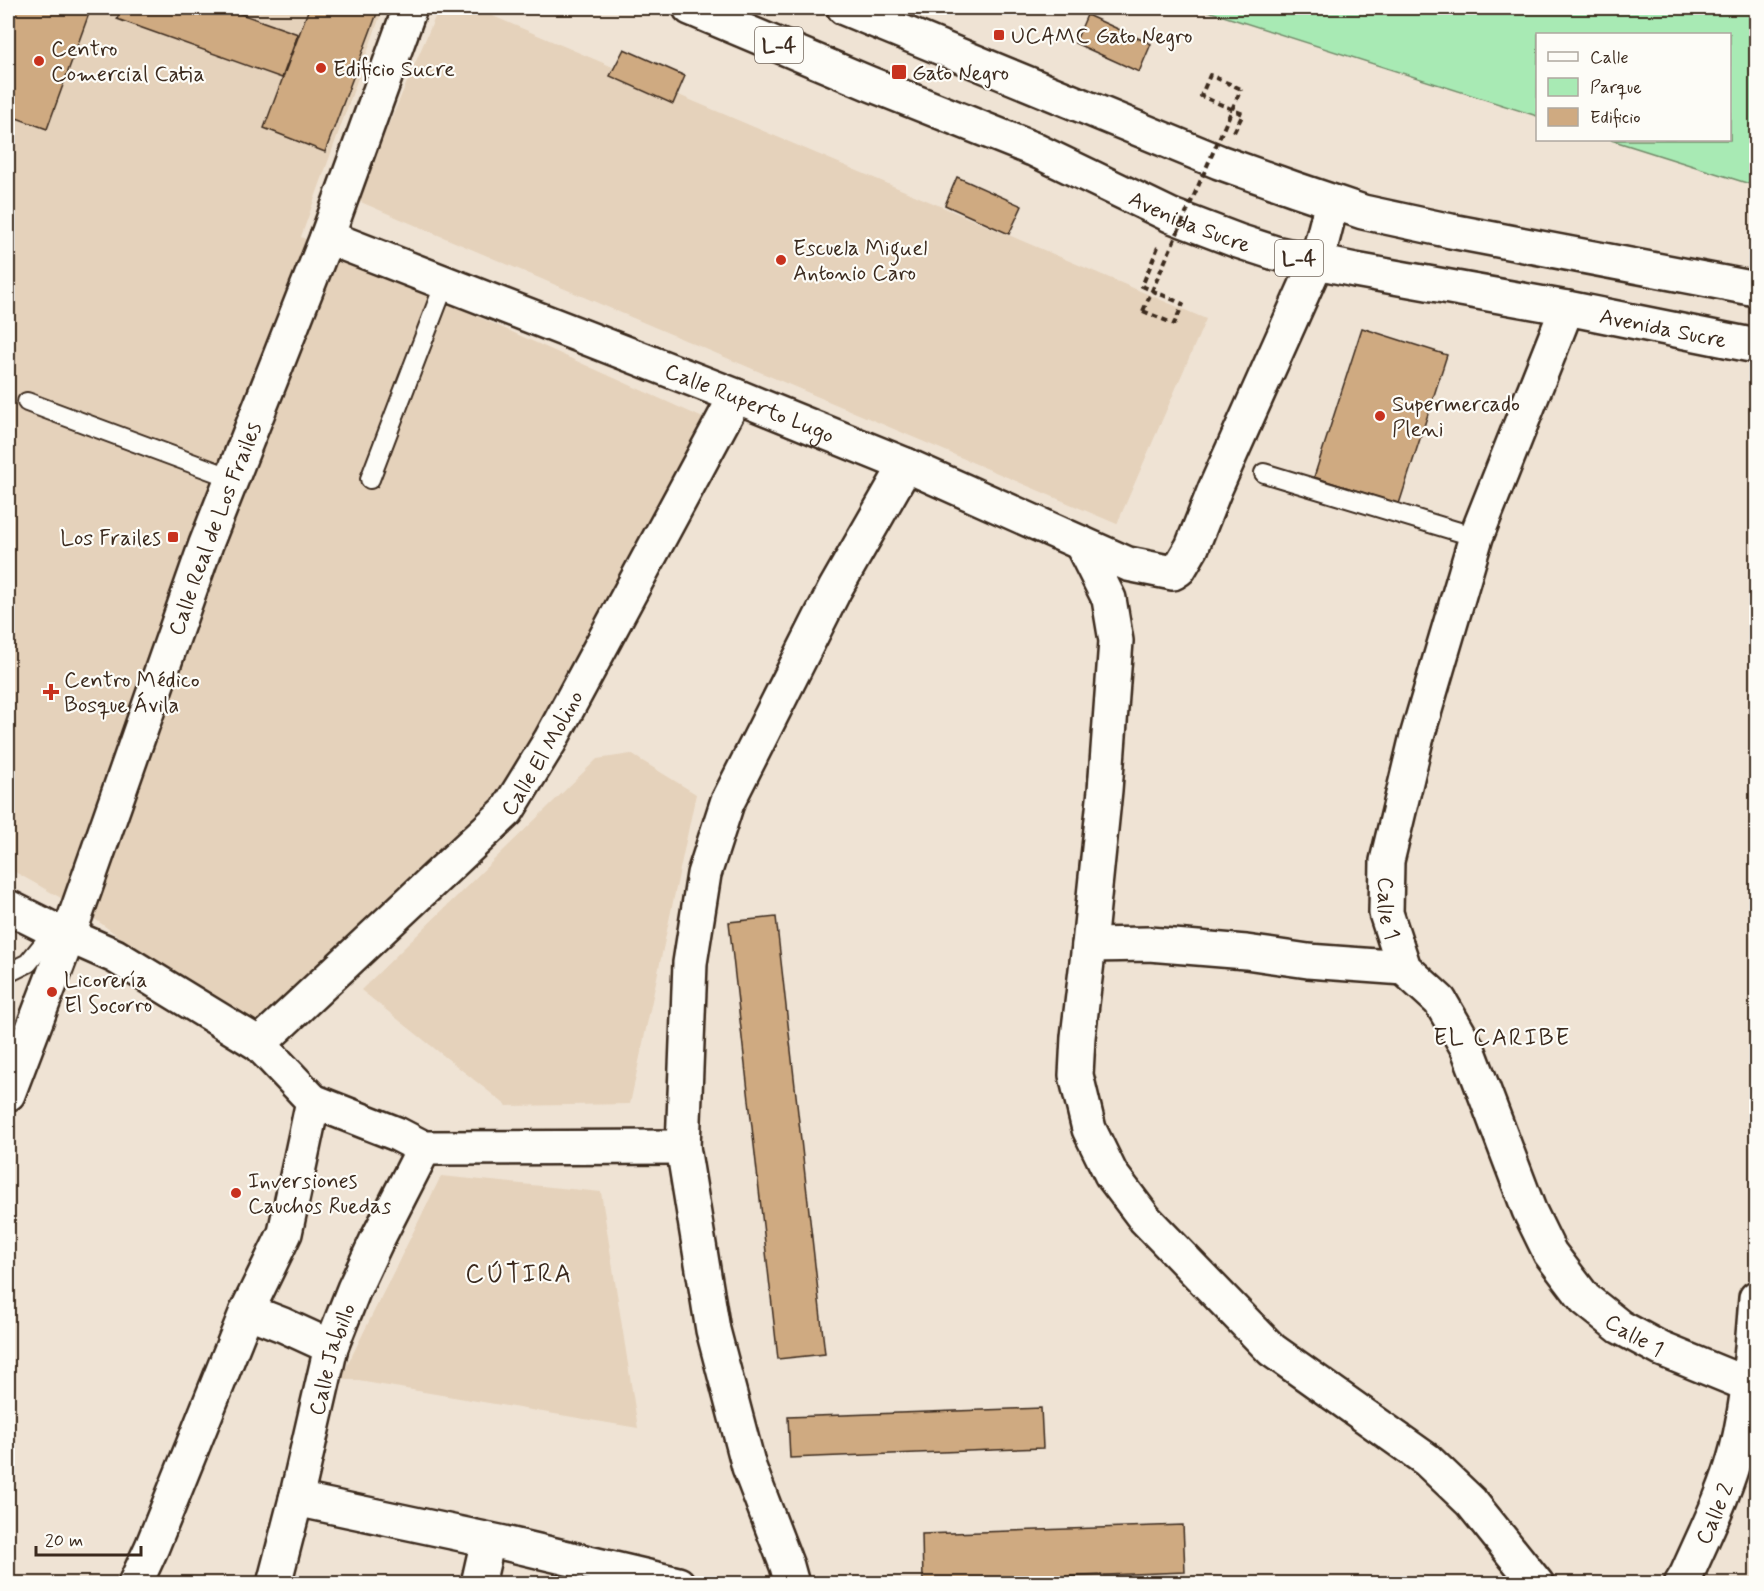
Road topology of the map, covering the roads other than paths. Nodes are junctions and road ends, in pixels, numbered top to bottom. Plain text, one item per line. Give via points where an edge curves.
1 (410, 8) edge
2 (690, 8) edge
3 (844, 8) edge
4 (1332, 202) junction
5 (327, 237) junction
6 (1317, 261) junction
7 (445, 283) junction
8 (1756, 289) edge
9 (1567, 308) junction
10 (1756, 346) edge
11 (736, 396) junction
12 (27, 402) dead end
13 (906, 465) junction
14 (1264, 473) dead end
15 (232, 478) junction
16 (370, 479) dead end
17 (1476, 537) junction
18 (1081, 543) junction
19 (8, 907) edge
20 (61, 934) junction
21 (1089, 945) junction
22 (1404, 968) junction
23 (8, 973) edge
24 (259, 1044) junction
25 (8, 1094) edge
26 (313, 1101) junction
27 (683, 1147) junction
28 (424, 1148) junction
29 (1756, 1298) edge
30 (247, 1311) junction
31 (331, 1347) junction
32 (1749, 1385) junction
33 (296, 1499) junction
34 (488, 1540) junction
35 (135, 1584) edge
36 (274, 1584) edge
37 (478, 1584) edge
38 (678, 1584) edge
39 (792, 1584) edge
40 (1537, 1584) edge
41 (1681, 1584) edge

1 - 5 street, Calle Real de Los Frailes
2 - 6 street, Avenida Sucre / L-4 via 1033,149 1216,234 1275,253
3 - 4 street via 1220,162
4 - 6 street
4 - 8 street via 1451,231
5 - 7 street, Calle Ruperto Lugo
5 - 15 street, Calle Real de Los Frailes
6 - 9 street, Avenida Sucre / L-4
6 - 18 street, Calle Ruperto Lugo via 1179,569 1170,573 1128,564
7 - 11 street, Calle Ruperto Lugo
7 - 16 lane
9 - 10 street, Avenida Sucre / L-4
9 - 17 street, Calle 1
11 - 13 street, Calle Ruperto Lugo
11 - 24 street, Calle El Molino via 550,741 507,811
12 - 15 lane
13 - 18 street, Calle Ruperto Lugo
13 - 27 street via 835,589 727,803 704,874 690,963
14 - 17 lane
15 - 20 street, Calle Real de Los Frailes
17 - 22 street, Calle 1 via 1416,740 1387,861 1386,913
18 - 21 street via 1109,599 1116,641
19 - 20 street
20 - 23 lane via 28,963
20 - 24 street via 116,956
20 - 25 street, Calle Real de Los Frailes
21 - 22 street via 1149,944
21 - 40 street via 1076,1075 1089,1129 1111,1174 1144,1220 1272,1350 1427,1461 1471,1502
22 - 32 street, Calle 1 via 1440,1000 1468,1049 1529,1210 1550,1253 1585,1299 1620,1327 1661,1349
24 - 26 street
26 - 28 street
26 - 30 street via 285,1233
27 - 28 street
27 - 39 street via 713,1330 749,1467
28 - 31 street, Calle Jabillo via 354,1289
29 - 32 street, Calle 2
30 - 31 street
30 - 35 street
31 - 33 street, Calle Jabillo
32 - 41 street, Calle 2 via 1737,1450 1722,1494
33 - 34 street
33 - 36 street, Calle Jabillo
34 - 37 street
34 - 38 street

